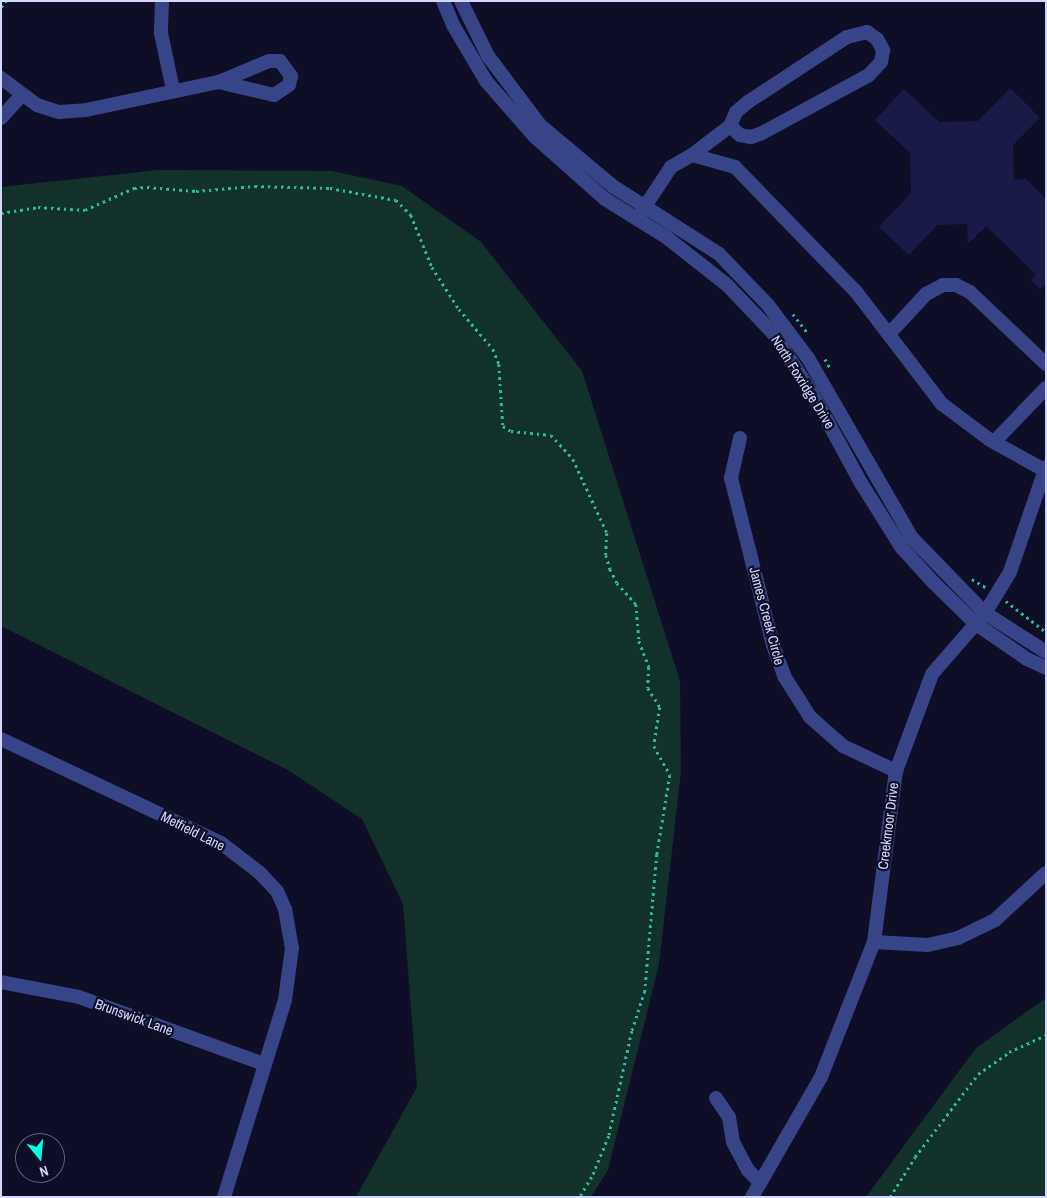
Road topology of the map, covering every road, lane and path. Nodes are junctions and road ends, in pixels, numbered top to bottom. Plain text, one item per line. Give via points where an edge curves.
1 (6, 1) edge
2 (162, 1) edge
3 (443, 1) edge
4 (461, 1) edge
5 (1, 7) edge
6 (1, 78) edge
7 (219, 82) dead end
8 (173, 90) junction
9 (22, 95) junction
10 (1, 118) edge
11 (730, 126) junction
12 (692, 156) junction
13 (645, 206) junction
14 (1, 213) edge
15 (638, 219) junction
16 (890, 333) junction
17 (1046, 364) edge
18 (1046, 388) edge
19 (740, 438) dead end
20 (994, 442) junction
21 (1045, 469) edge
22 (981, 619) junction
23 (1046, 652) edge
24 (1046, 668) edge
25 (1, 739) edge
26 (896, 771) junction
27 (1046, 873) edge
28 (874, 942) junction
29 (1, 982) edge
30 (1046, 1035) edge
31 (264, 1064) junction
32 (716, 1098) dead end
33 (760, 1183) junction
34 (224, 1197) edge
35 (580, 1197) edge
36 (752, 1197) edge
37 (890, 1197) edge

1 - 5 path
2 - 8 street via 161,33
3 - 15 street, North Foxridge Drive via 452,25 486,81 535,137 605,199
4 - 13 street, North Foxridge Drive via 488,56 540,125 614,187
6 - 9 street
7 - 8 street
8 - 9 street via 86,110 60,112 38,105
9 - 10 street
11 - 11 street via 736,112 748,102 847,37 867,32 877,39 882,50 881,62 869,75 762,133 750,137 740,135
11 - 12 street
12 - 13 street via 671,167
12 - 16 street via 735,167 857,293
13 - 15 street
13 - 22 street, North Foxridge Drive via 719,254 768,305 808,358 912,538
14 - 35 path via 38,206 85,210 121,193 147,187 196,191 255,186 330,188 396,200 411,215 432,268 459,309 493,349 499,364 504,426 510,431 551,435 573,459 607,532 606,556 616,583 636,604 639,641 649,667 648,688 660,708 654,746 670,775 657,854 645,991 632,1030 610,1136 596,1171
15 - 22 street, North Foxridge Drive via 726,284 773,333 812,393 861,483 902,548
16 - 17 street via 926,294 943,285 956,285 970,292
16 - 20 street via 942,404
18 - 20 street
19 - 26 street, James Creek Circle via 731,478 773,645 784,676 810,717 843,746
20 - 21 street
21 - 22 street, Creekmoor Drive via 1010,572
22 - 23 street, North Foxridge Drive
22 - 24 street, North Foxridge Drive via 1027,659
22 - 26 street, Creekmoor Drive via 932,674
25 - 31 street, Metfield Lane via 221,843 260,873 277,891 285,909 292,948 285,1000
26 - 28 street, Creekmoor Drive
27 - 28 street via 995,920 958,938 928,944
28 - 33 street, Creekmoor Drive via 822,1077
29 - 31 street, Brunswick Lane via 79,997
30 - 37 path via 1009,1052 978,1074 915,1157
31 - 34 street, Metfield Lane
32 - 33 street via 728,1117 737,1149 748,1170
33 - 36 street, Creekmoor Drive

